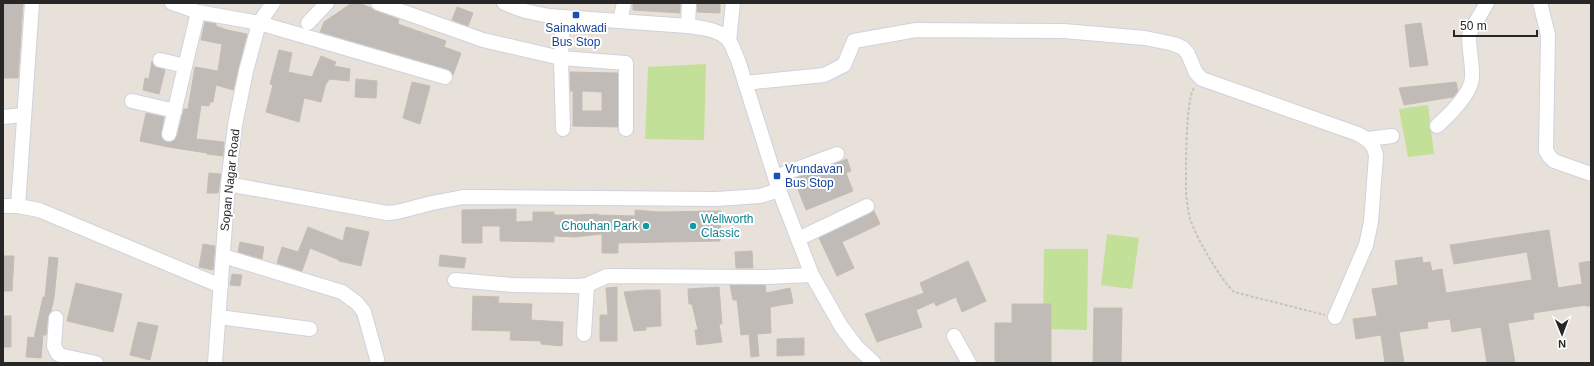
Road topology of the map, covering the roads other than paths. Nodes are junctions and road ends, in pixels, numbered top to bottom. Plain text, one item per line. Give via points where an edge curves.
1 (32, 3) edge
2 (172, 3) edge
3 (266, 3) edge
4 (273, 3) edge
5 (327, 3) edge
6 (378, 3) edge
7 (504, 3) edge
8 (624, 3) edge
9 (690, 3) edge
10 (732, 3) edge
11 (1487, 3) edge
12 (1540, 3) edge
13 (526, 7) edge
14 (198, 12) junction
15 (563, 17) junction
16 (620, 21) junction
17 (259, 23) junction
18 (308, 23) dead end
19 (688, 26) junction
20 (729, 41) junction
21 (561, 58) junction
22 (160, 60) dead end
23 (185, 66) junction
24 (445, 77) dead end
25 (745, 83) junction
26 (132, 101) dead end
27 (25, 111) junction
28 (175, 111) junction
29 (3, 117) edge
30 (1437, 126) dead end
31 (563, 129) dead end
32 (626, 129) dead end
33 (169, 134) dead end
34 (1392, 136) dead end
35 (1368, 139) junction
36 (837, 154) dead end
37 (1591, 174) edge
38 (777, 183) junction
39 (228, 184) junction
40 (3, 206) edge
41 (18, 206) junction
42 (867, 206) dead end
43 (798, 240) junction
44 (223, 256) junction
45 (812, 275) junction
46 (455, 280) dead end
47 (587, 285) junction
48 (221, 286) junction
49 (219, 317) junction
50 (56, 318) dead end
51 (1335, 318) road end
52 (310, 329) dead end
53 (584, 334) dead end
54 (954, 336) dead end
55 (377, 359) dead end
56 (96, 363) edge
57 (215, 363) edge
58 (874, 363) edge
59 (969, 363) edge

1 - 27 street
2 - 14 street
3 - 17 street
4 - 17 street, Sopan Nagar Road
5 - 18 street
6 - 21 street via 483,40
7 - 13 street
8 - 16 street
9 - 19 street
10 - 20 street
11 - 30 street via 1468,37 1472,78 1470,85
12 - 37 street via 1548,35 1546,151 1554,161
13 - 15 street via 549,16
14 - 17 street
14 - 23 street
15 - 16 street
15 - 21 street
16 - 19 street
17 - 24 street
17 - 39 street, Sopan Nagar Road via 235,125
19 - 20 street via 707,29
20 - 25 street
21 - 31 street
21 - 32 street via 626,63
22 - 23 street
23 - 28 street
25 - 35 street via 824,75 844,65 854,41 916,30 1064,31 1145,38 1183,48 1202,79
25 - 38 street
26 - 28 street
27 - 29 street
27 - 41 street
28 - 33 street
34 - 35 street
35 - 51 street via 1374,147 1376,156 1371,222 1361,260
36 - 38 street
38 - 39 street via 760,196 716,199 463,197 387,213
38 - 43 street
39 - 44 street, Sopan Nagar Road
40 - 41 street
41 - 48 street via 39,210
42 - 43 street
43 - 45 street
44 - 48 street, Sopan Nagar Road
44 - 55 street via 342,292 364,312
45 - 47 street via 607,276
45 - 58 street via 841,326 856,346
46 - 47 street via 521,285
47 - 53 street
48 - 49 street, Sopan Nagar Road
49 - 52 street
49 - 57 street, Sopan Nagar Road
50 - 56 street via 54,346 58,354
54 - 59 street

